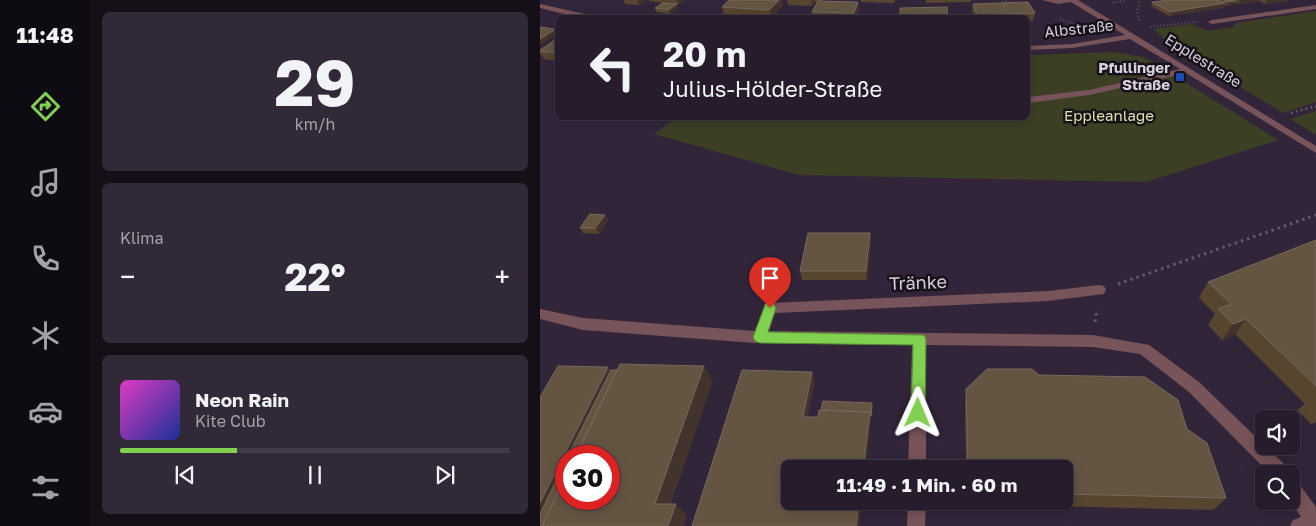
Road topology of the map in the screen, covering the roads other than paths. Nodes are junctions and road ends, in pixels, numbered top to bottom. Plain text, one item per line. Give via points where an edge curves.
1 (1045, 0) edge
2 (1069, 0) edge
3 (1073, 0) edge
4 (556, 4) dead end
5 (540, 6) edge
6 (1316, 7) edge
7 (549, 8) junction
8 (540, 13) edge
9 (578, 15) edge
10 (1212, 22) road end
11 (1133, 36) junction
12 (1030, 48) edge
13 (1188, 70) junction
14 (1030, 100) edge
15 (1316, 150) edge
16 (1099, 290) road end
17 (540, 314) edge
18 (760, 337) junction
19 (920, 339) junction
20 (917, 460) edge
21 (1273, 465) edge
22 (1300, 500) edge
23 (917, 510) edge
24 (1316, 523) edge
25 (916, 526) edge
26 (1299, 526) edge

1 - 2 street
3 - 11 street, Epplestraße
4 - 7 street
5 - 7 street
6 - 10 street
7 - 8 street
7 - 9 street
11 - 12 street, Albstraße via 1081,45
11 - 13 street, Epplestraße
13 - 14 street via 1085,93
13 - 15 street, Epplestraße
16 - 18 street, Tränke via 1048,296 770,308
17 - 18 street via 583,324
18 - 19 street
19 - 20 street
19 - 21 street via 1093,341 1144,349 1194,387
22 - 24 street
23 - 25 street
24 - 26 street

